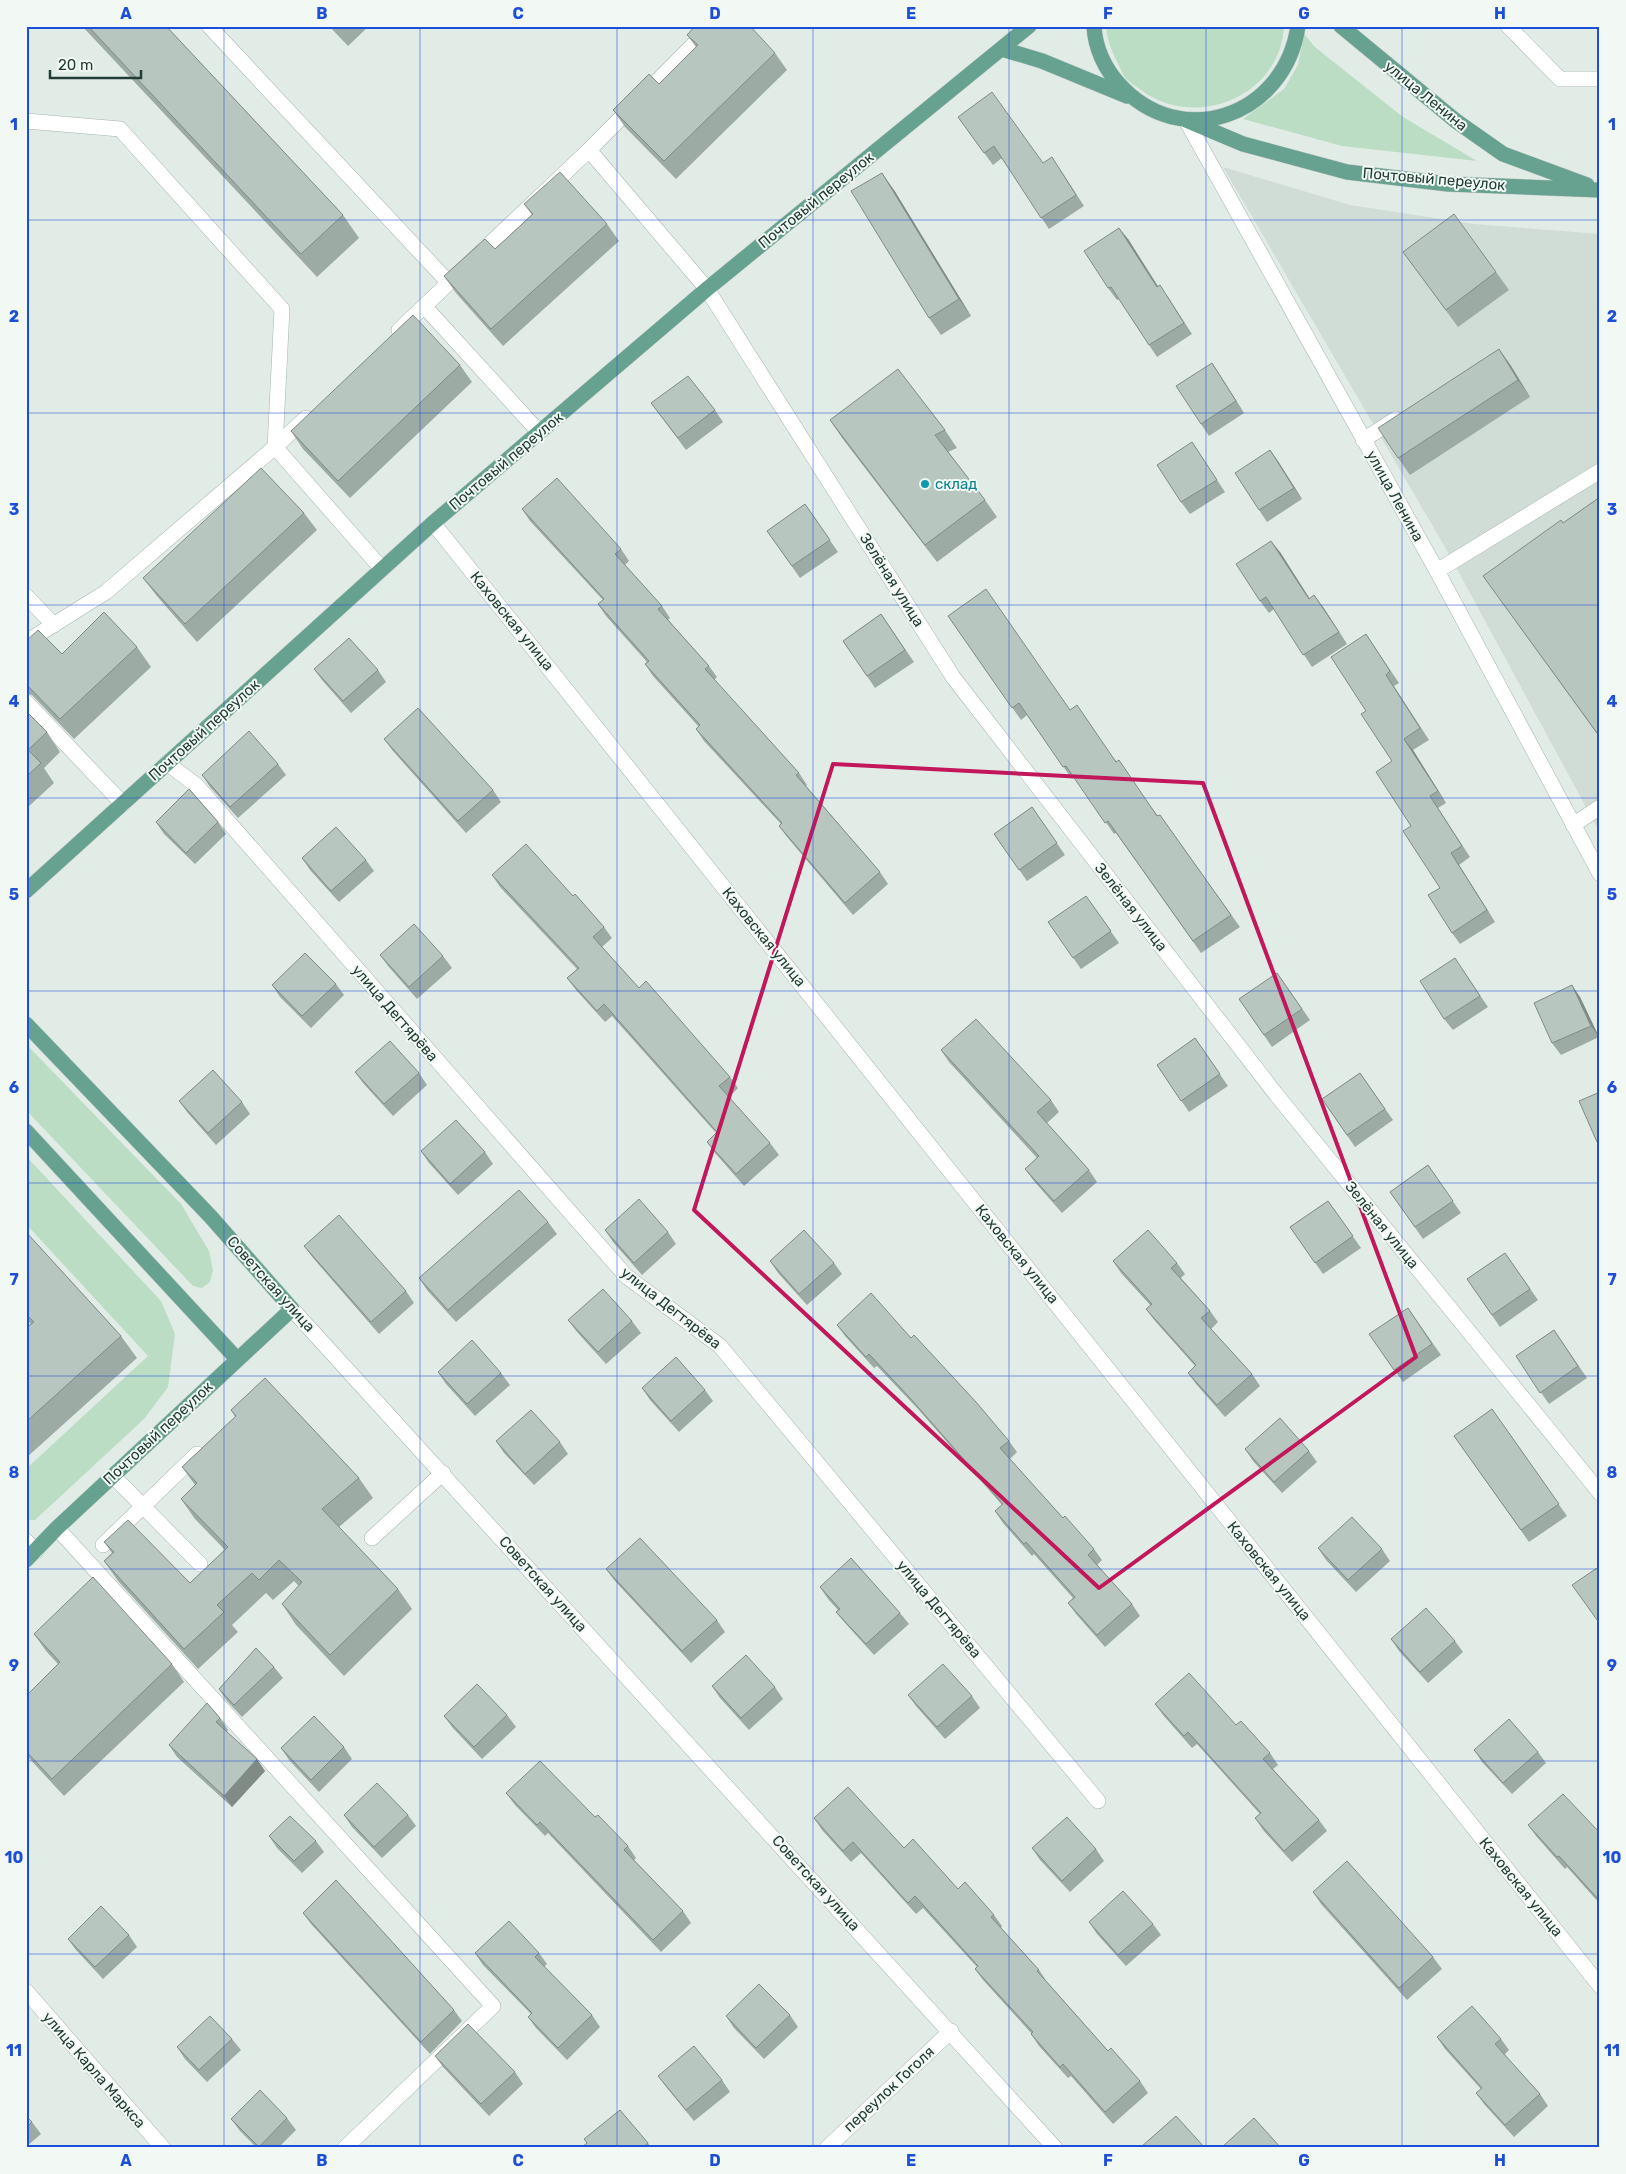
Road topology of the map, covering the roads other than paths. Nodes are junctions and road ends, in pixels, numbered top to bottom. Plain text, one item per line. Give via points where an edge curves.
1 (209, 26) edge
2 (712, 26) edge
3 (1029, 26) edge
4 (1094, 26) edge
5 (1298, 26) edge
6 (1341, 26) edge
7 (1508, 26) edge
8 (1002, 49) junction
9 (1600, 79) edge
10 (1131, 97) junction
11 (26, 120) edge
12 (1186, 120) junction
13 (588, 150) junction
14 (1600, 190) edge
15 (449, 283) junction
16 (707, 289) junction
17 (424, 306) junction
18 (389, 340) edge
19 (318, 407) edge
20 (1412, 409) edge
21 (539, 432) junction
22 (1363, 440) junction
23 (275, 447) junction
24 (1600, 471) edge
25 (433, 522) junction
26 (382, 568) junction
27 (1437, 571) junction
28 (26, 596) edge
29 (54, 625) junction
30 (26, 642) edge
31 (26, 702) edge
32 (167, 763) junction
33 (123, 804) junction
34 (1600, 807) edge
35 (1573, 824) junction
36 (1600, 874) edge
37 (26, 891) edge
38 (26, 1024) edge
39 (26, 1131) edge
40 (292, 1309) junction
41 (237, 1359) junction
42 (208, 1444) edge
43 (443, 1473) junction
44 (113, 1476) junction
45 (1600, 1493) edge
46 (143, 1507) junction
47 (57, 1528) junction
48 (372, 1538) dead end
49 (103, 1545) dead end
50 (29, 1551) edge
51 (200, 1564) dead end
52 (1098, 1801) dead end
53 (1600, 1986) edge
54 (26, 1991) edge
55 (951, 2031) junction
56 (163, 2148) edge
57 (345, 2148) edge
58 (828, 2148) edge
59 (1055, 2148) edge

1 - 15 street
2 - 13 street
3 - 8 main road, Почтовый переулок
4 - 10 main road via 1099,52 1111,75
5 - 12 main road via 1288,63 1274,84 1257,100 1236,112 1211,119
6 - 14 main road, улица Ленина via 1456,121 1503,154
7 - 9 street via 1560,79
8 - 10 main road via 1042,61
8 - 16 main road, Почтовый переулок
10 - 12 main road via 1157,113
11 - 23 street via 120,129 282,309
12 - 14 main road, Почтовый переулок via 1243,144 1347,172 1448,184
12 - 22 street, улица Ленина
13 - 15 street
13 - 16 street, Зелёная улица
15 - 17 street
16 - 21 main road, Почтовый переулок
16 - 45 street, Зелёная улица via 953,676 1275,1093
17 - 18 street
17 - 21 street
19 - 23 street
20 - 22 street
21 - 25 main road, Почтовый переулок
22 - 27 street, улица Ленина
23 - 26 street
23 - 29 street via 106,592
24 - 27 street
25 - 26 main road, Почтовый переулок
25 - 53 street, Каховская улица
26 - 32 main road, Почтовый переулок
27 - 35 street, улица Ленина
28 - 29 street
29 - 30 street
31 - 33 street
32 - 33 main road, Почтовый переулок
32 - 52 street, улица Дегтярёва via 196,785 626,1276 720,1346
33 - 37 main road, Почтовый переулок
34 - 35 street
35 - 36 street, улица Ленина
38 - 40 main road, Советская улица via 210,1216
39 - 41 main road
40 - 41 main road, Почтовый переулок
40 - 43 street, Советская улица
41 - 44 main road, Почтовый переулок
42 - 46 street
43 - 48 street
43 - 55 street, Советская улица
44 - 46 street
44 - 47 main road, Почтовый переулок
46 - 49 street
46 - 51 street
47 - 50 main road, Почтовый переулок
47 - 57 street via 493,2006
54 - 56 street, улица Карла Маркса
55 - 58 street, переулок Гоголя
55 - 59 street, Советская улица

